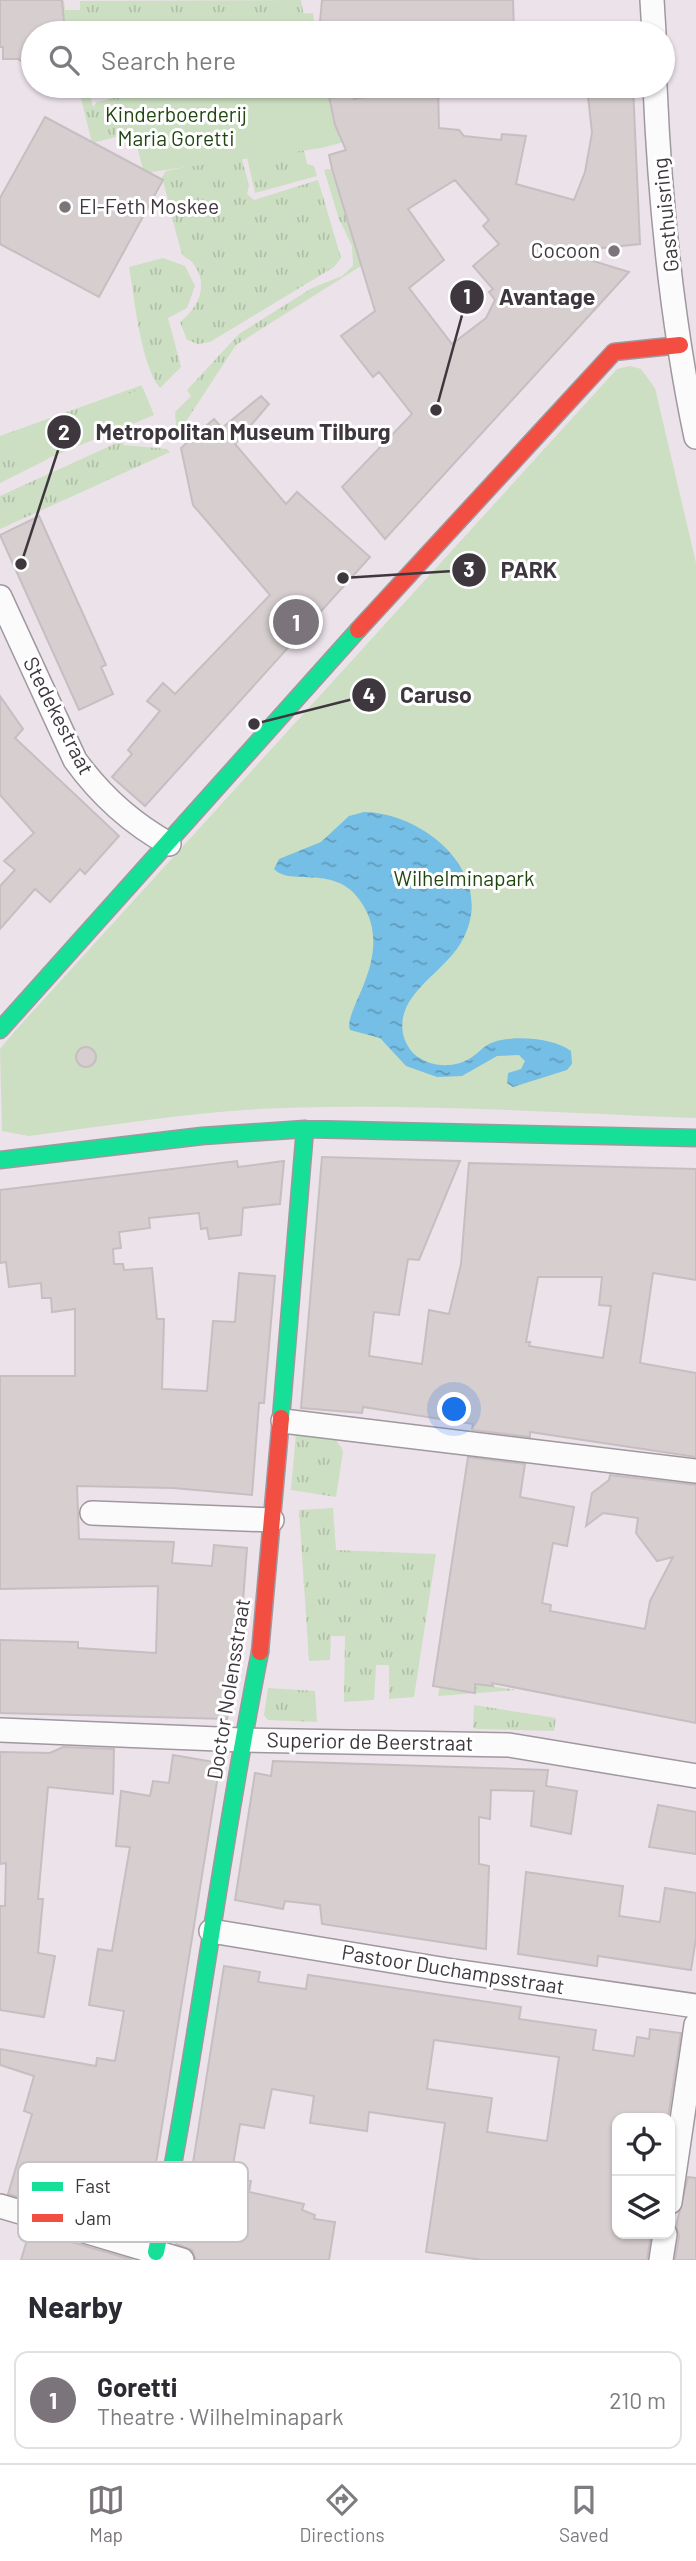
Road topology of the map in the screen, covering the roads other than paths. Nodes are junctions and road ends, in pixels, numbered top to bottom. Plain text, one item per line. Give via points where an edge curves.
1 (652, 0) edge
2 (653, 21) edge
3 (657, 98) edge
4 (680, 345) junction
5 (696, 438) edge
6 (2, 605) edge
7 (169, 844) junction
8 (0, 1030) edge
9 (305, 1129) junction
10 (696, 1138) edge
11 (0, 1160) edge
12 (282, 1421) junction
13 (696, 1471) edge
14 (92, 1513) dead end
15 (272, 1520) junction
16 (0, 1730) edge
17 (242, 1740) junction
18 (696, 1776) edge
19 (211, 1931) junction
20 (696, 2006) edge
21 (696, 2025) edge
22 (174, 2162) edge
23 (674, 2176) edge
24 (0, 2206) edge
25 (18, 2211) edge
26 (664, 2239) edge
27 (122, 2242) edge
28 (158, 2242) edge
29 (156, 2252) junction
30 (182, 2260) edge
31 (661, 2260) edge

1 - 2 street
3 - 4 street, Gasthuisring
4 - 5 street
4 - 7 street via 614,352 467,508
6 - 7 street, Stedekestraat via 75,760 137,826
7 - 8 street
9 - 10 street
9 - 11 street
9 - 12 street, Doctor Nolensstraat
12 - 13 street
12 - 15 street, Doctor Nolensstraat
14 - 15 street
15 - 17 street, Doctor Nolensstraat via 264,1630
16 - 17 street, Superior de Beerstraat
17 - 18 street, Superior de Beerstraat via 509,1745
17 - 19 street, Doctor Nolensstraat
19 - 20 street, Pastoor Duchampsstraat
19 - 22 street, Doctor Nolensstraat
21 - 23 street
24 - 25 street
26 - 31 street
27 - 29 street
28 - 29 street, Doctor Nolensstraat
29 - 30 street

